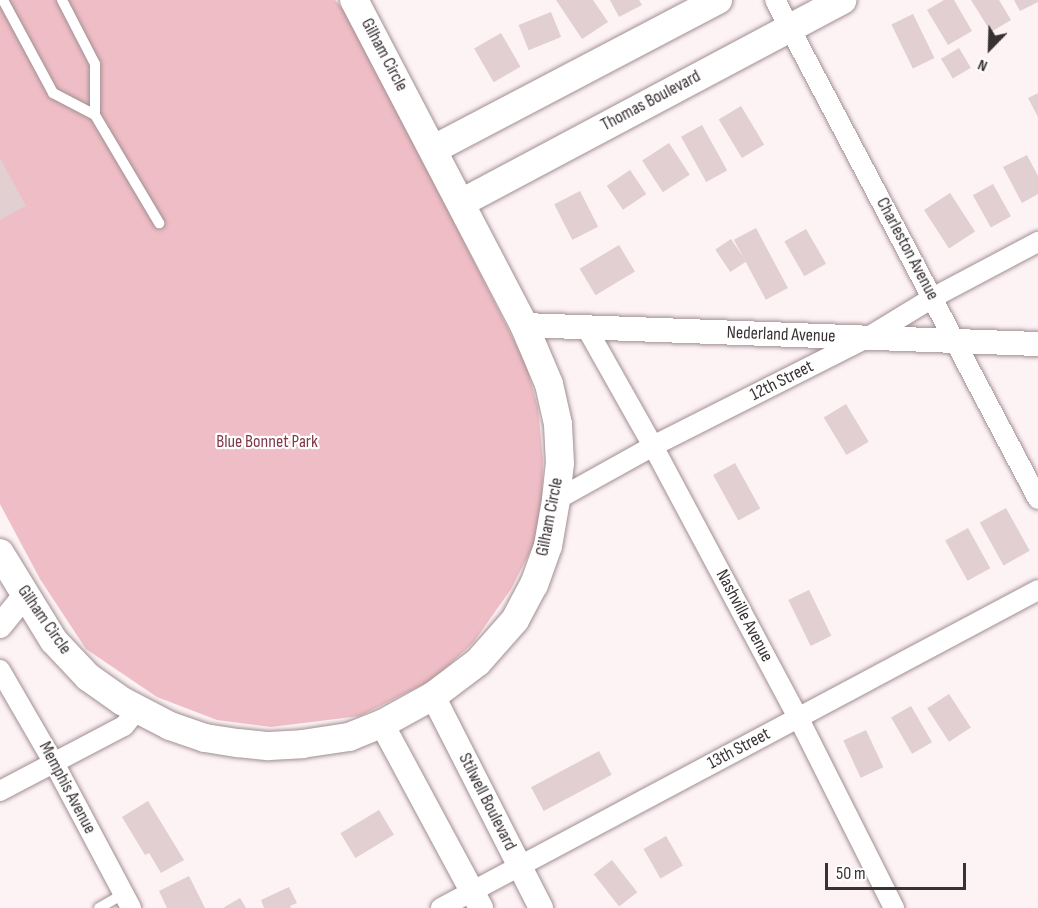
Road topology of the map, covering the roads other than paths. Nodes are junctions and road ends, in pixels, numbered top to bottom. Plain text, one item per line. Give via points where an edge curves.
1 (3, 0) edge
2 (62, 0) edge
3 (354, 0) edge
4 (718, 0) edge
5 (774, 0) edge
6 (842, 0) edge
7 (789, 28) junction
8 (95, 115) junction
9 (434, 149) junction
10 (461, 203) junction
11 (159, 223) dead end
12 (1038, 242) edge
13 (934, 297) junction
14 (524, 325) junction
15 (586, 327) junction
16 (865, 339) junction
17 (955, 342) junction
18 (1038, 344) edge
19 (653, 446) junction
20 (1038, 499) edge
21 (556, 500) junction
22 (0, 553) edge
23 (1038, 590) edge
24 (24, 597) junction
25 (0, 626) edge
26 (0, 670) edge
27 (433, 696) junction
28 (138, 709) junction
29 (798, 717) junction
30 (382, 724) junction
31 (54, 763) junction
32 (0, 791) edge
33 (520, 866) junction
34 (476, 900) edge
35 (127, 901) edge
36 (99, 908) edge
37 (441, 908) edge
38 (541, 908) edge
39 (894, 908) edge

1 - 8 lane via 52,93
2 - 8 lane via 96,64
3 - 9 main road, Gilham Circle
4 - 9 main road
5 - 7 street, Charleston Avenue
6 - 7 main road, Thomas Boulevard
7 - 10 main road, Thomas Boulevard
7 - 13 street, Charleston Avenue
8 - 11 lane
9 - 10 main road, Gilham Circle
10 - 14 main road, Gilham Circle
12 - 13 street, 12th Street
13 - 16 street, 12th Street
13 - 17 street, Charleston Avenue
14 - 15 street, Nederland Avenue
14 - 21 main road, Gilham Circle via 549,384 558,424 560,463
15 - 16 street, Nederland Avenue
15 - 19 street, Nashville Avenue
16 - 17 street, Nederland Avenue
16 - 19 street, 12th Street
17 - 18 street, Nederland Avenue
17 - 20 street, Charleston Avenue
19 - 21 street, 12th Street
19 - 29 street, Nashville Avenue
21 - 27 main road, Gilham Circle via 548,546 534,585 515,620 478,662
22 - 24 main road, Gilham Circle
23 - 29 street, 13th Street
24 - 25 street
24 - 28 main road, Gilham Circle via 54,641 88,677
26 - 31 street, Memphis Avenue
27 - 30 main road, Gilham Circle
27 - 33 street, Stilwell Boulevard
28 - 30 main road, Gilham Circle via 205,738 269,746 348,737
28 - 31 street via 124,726
29 - 33 street, 13th Street
29 - 39 street, Nashville Avenue
30 - 34 street
31 - 32 street
31 - 35 street, Memphis Avenue
33 - 34 street, 13th Street
33 - 38 street, Stilwell Boulevard
34 - 37 street, 13th Street
35 - 36 lane

